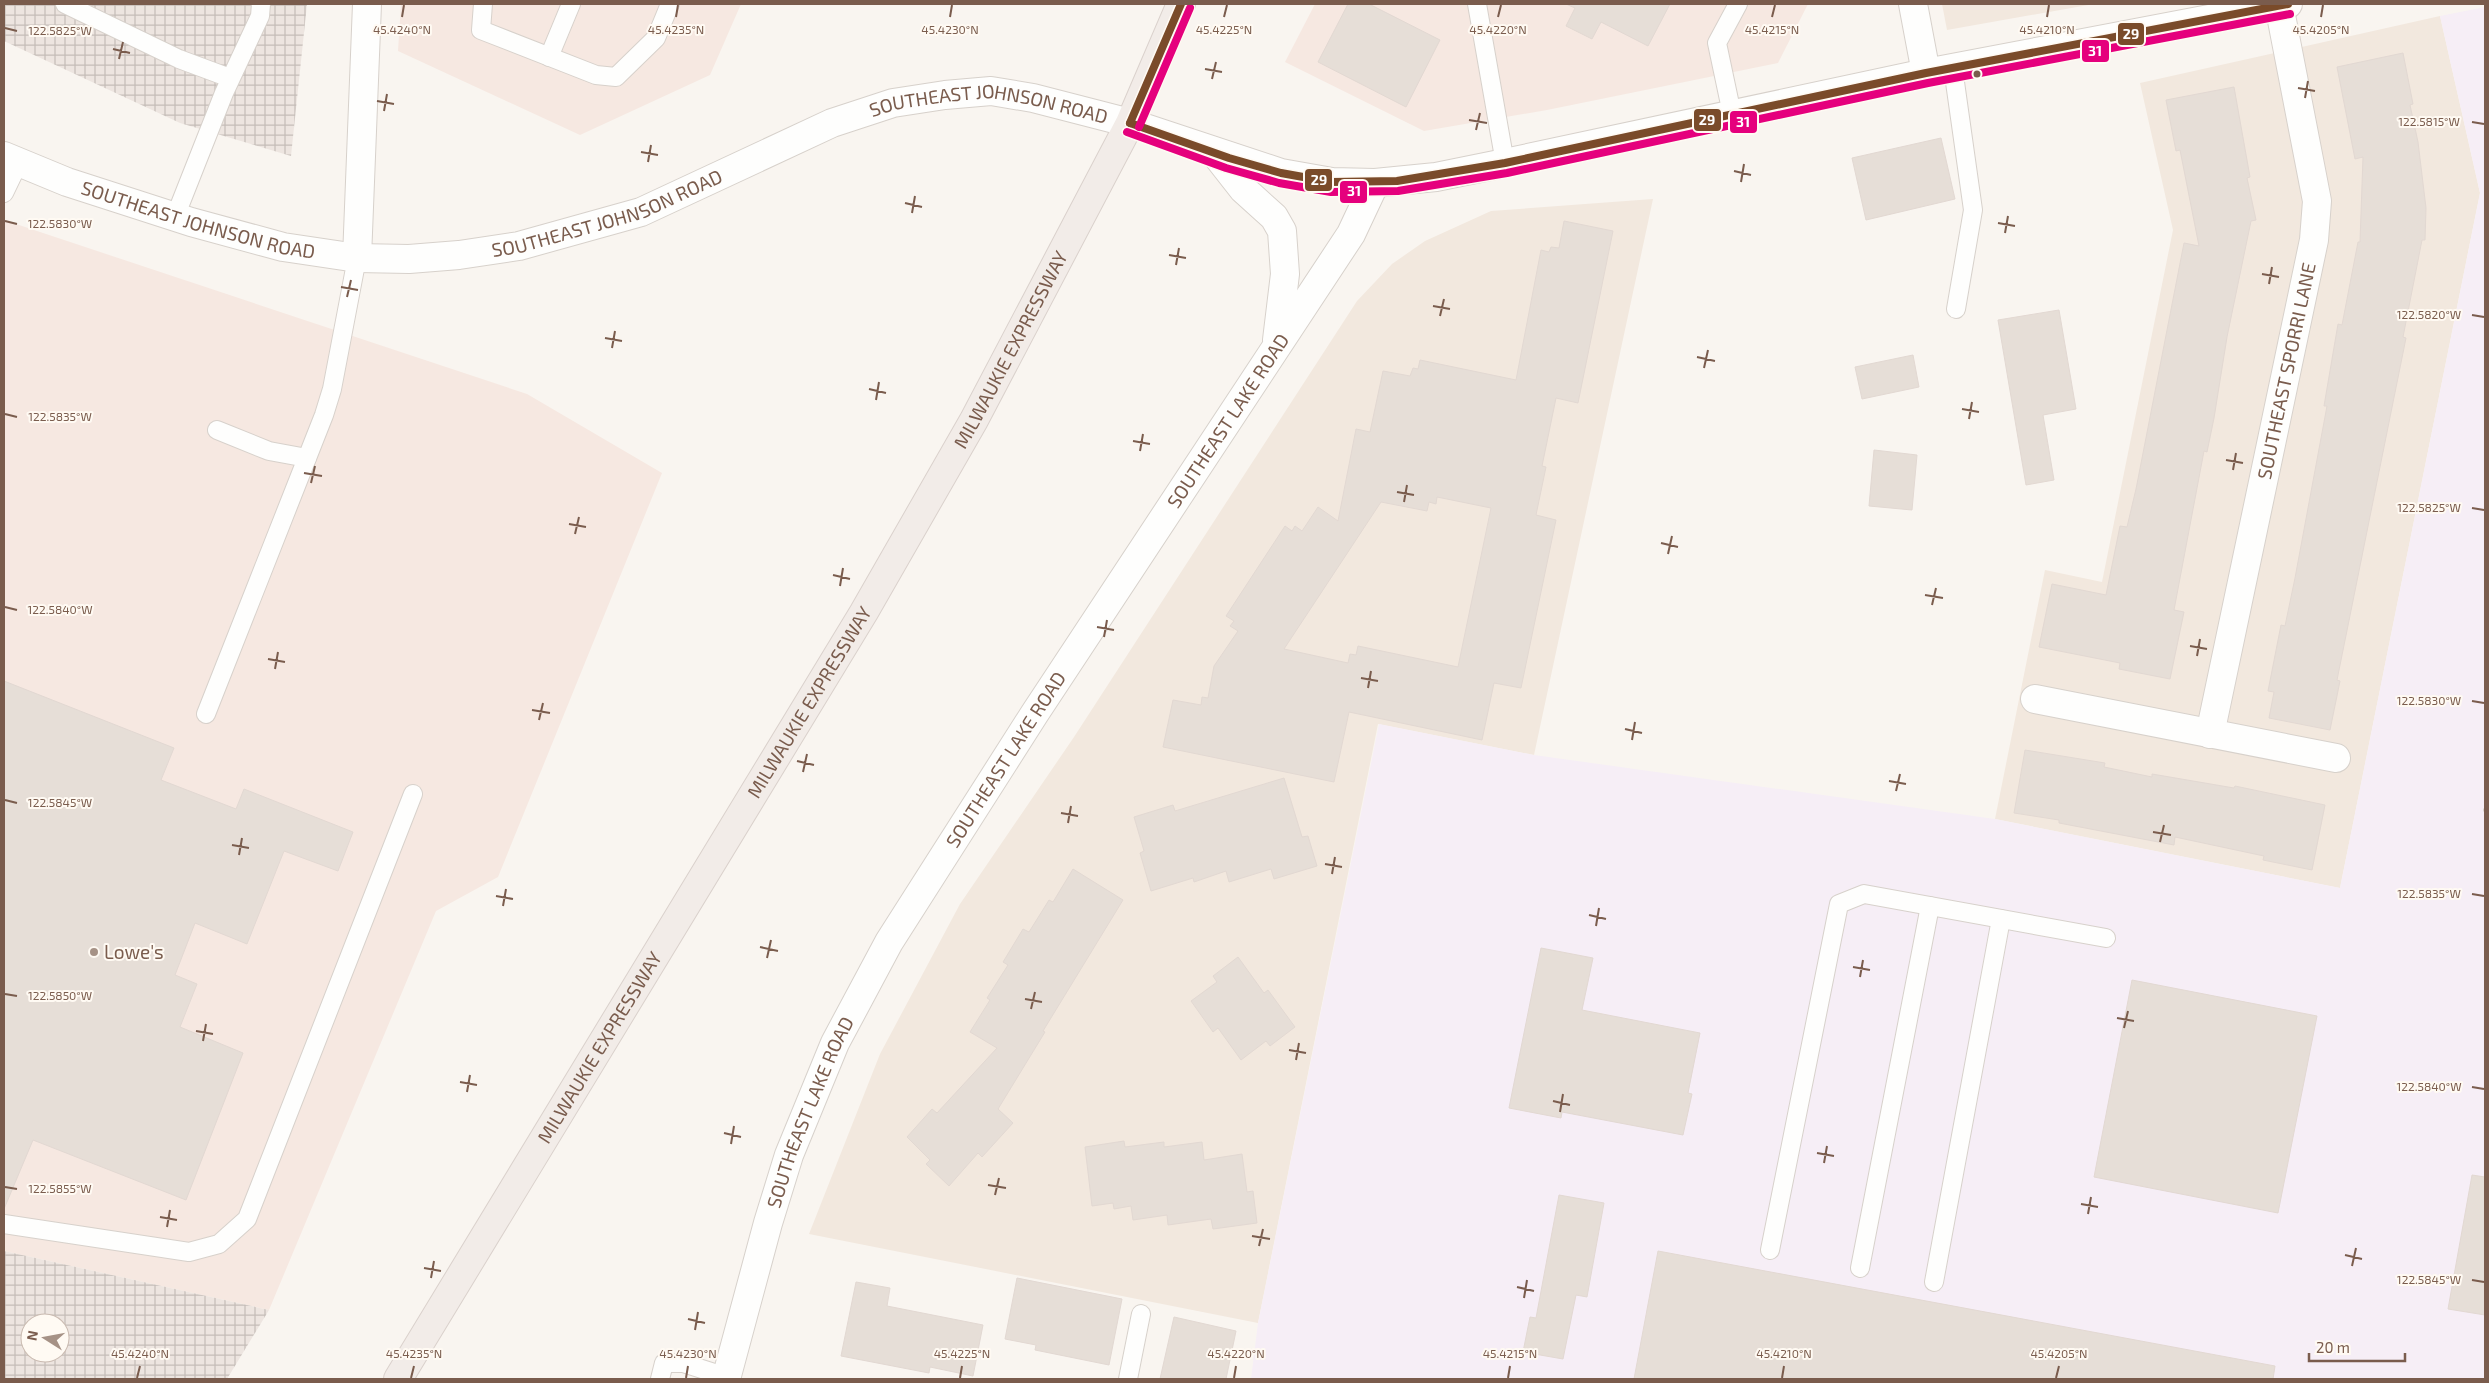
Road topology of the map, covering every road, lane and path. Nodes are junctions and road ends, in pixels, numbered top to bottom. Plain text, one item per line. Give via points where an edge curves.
1 (64, 4) edge
2 (261, 4) edge
3 (367, 4) edge
4 (483, 4) edge
5 (571, 4) edge
6 (670, 4) edge
7 (1180, 4) edge
8 (1476, 4) edge
9 (1738, 4) edge
10 (1913, 4) edge
11 (2284, 5) edge
12 (549, 57) junction
13 (1954, 68) junction
14 (1926, 73) junction
15 (230, 78) junction
16 (1732, 114) junction
17 (1130, 123) junction
18 (1214, 152) junction
19 (11, 160) edge
20 (1505, 163) junction
21 (1375, 183) junction
22 (4, 193) edge
23 (175, 217) junction
24 (356, 258) junction
25 (1956, 309) dead end
26 (1276, 344) junction
27 (217, 430) dead end
28 (307, 458) junction
29 (2035, 699) dead end
30 (206, 714) dead end
31 (2210, 734) junction
32 (2336, 758) dead end
33 (413, 794) dead end
34 (1930, 906) junction
35 (2001, 919) junction
36 (2106, 938) dead end
37 (4, 1224) edge
38 (1770, 1250) dead end
39 (1860, 1268) dead end
40 (1934, 1282) dead end
41 (1141, 1314) dead end
42 (398, 1379) edge
43 (660, 1379) edge
44 (729, 1379) edge
45 (1128, 1379) edge

1 - 15 lane via 179,59
2 - 15 lane via 260,16
3 - 24 street
4 - 12 lane via 481,30
5 - 12 lane
6 - 12 lane via 656,38 616,77 596,75
7 - 17 highway, MILWAUKIE EXPRESSWAY
8 - 20 lane
9 - 16 lane via 1717,43
10 - 14 street
11 - 13 street, SOUTHEAST JOHNSON ROAD
11 - 31 street, SOUTHEAST SPORRI LANE via 2317,201 2314,240
13 - 14 street, SOUTHEAST JOHNSON ROAD
13 - 25 lane via 1974,210
14 - 16 street, SOUTHEAST JOHNSON ROAD
15 - 23 lane
16 - 20 street, SOUTHEAST JOHNSON ROAD
17 - 18 street, SOUTHEAST JOHNSON ROAD
17 - 24 street, SOUTHEAST JOHNSON ROAD via 1033,98 991,91 893,103 832,123 641,212 554,237 458,256
17 - 42 highway, MILWAUKIE EXPRESSWAY via 1010,353 864,612
18 - 21 street, SOUTHEAST JOHNSON ROAD via 1306,179
18 - 26 street via 1243,189 1274,217 1282,231 1285,274
19 - 22 lane
19 - 23 street, SOUTHEAST JOHNSON ROAD
20 - 21 street, SOUTHEAST JOHNSON ROAD via 1436,177
21 - 26 street, SOUTHEAST LAKE ROAD via 1351,234
23 - 24 street, SOUTHEAST JOHNSON ROAD via 283,247
24 - 28 lane via 332,389
26 - 44 street, SOUTHEAST LAKE ROAD via 894,934 835,1043 789,1155 768,1223
27 - 28 lane via 269,451
28 - 30 lane
29 - 31 street
31 - 32 street
33 - 37 lane via 246,1219 219,1244 189,1252
34 - 35 lane
34 - 38 lane via 1864,894 1839,904
34 - 39 lane
35 - 36 lane
35 - 40 lane
41 - 45 lane
43 - 44 lane via 664,1363 683,1363

